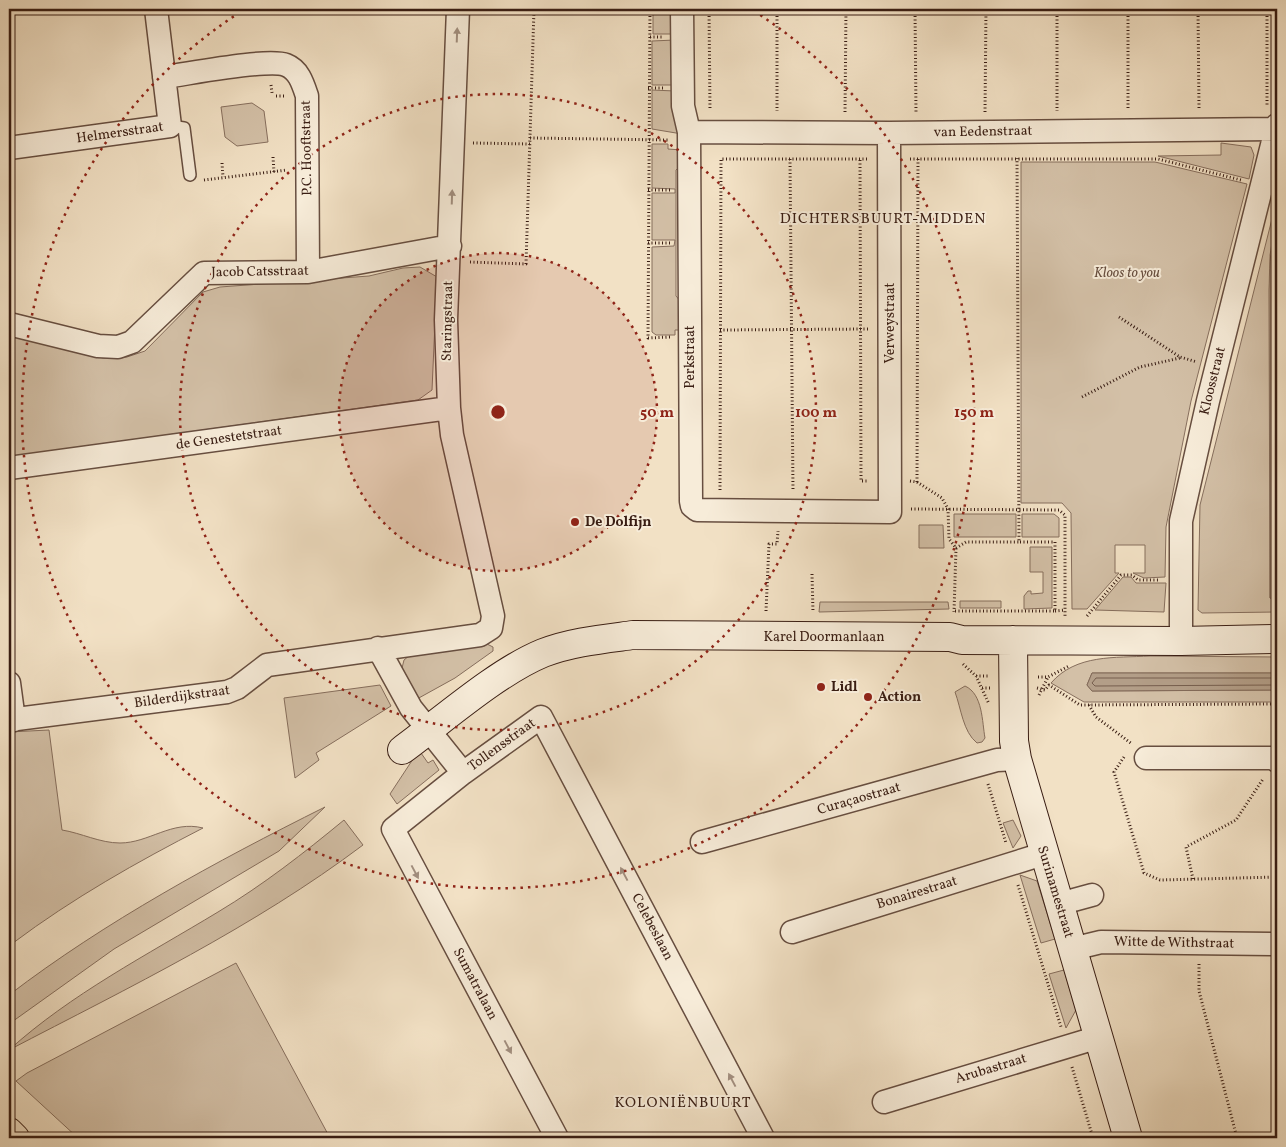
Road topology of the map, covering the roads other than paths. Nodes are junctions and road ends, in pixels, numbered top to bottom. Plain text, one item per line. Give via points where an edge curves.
1 (156, 9) edge
2 (458, 9) edge
3 (682, 9) edge
4 (164, 77) junction
5 (1275, 124) edge
6 (170, 126) junction
7 (889, 133) junction
8 (696, 135) junction
9 (9, 148) edge
10 (190, 175) road end
11 (450, 254) junction
12 (308, 272) junction
13 (9, 324) edge
14 (448, 408) junction
15 (9, 468) edge
16 (890, 512) joint
17 (491, 628) joint
18 (1277, 638) edge
19 (1013, 640) junction
20 (1181, 641) junction
21 (378, 648) junction
22 (9, 683) edge
23 (541, 716) joint
24 (11, 720) edge
25 (429, 730) junction
26 (402, 750) dead end
27 (1146, 758) dead end
28 (1017, 759) junction
29 (1277, 761) edge
30 (463, 773) junction
31 (393, 829) joint
32 (702, 842) dead end
33 (1043, 854) junction
34 (1092, 896) dead end
35 (1059, 904) junction
36 (792, 932) dead end
37 (1277, 944) edge
38 (1072, 949) junction
39 (1098, 1037) junction
40 (884, 1102) dead end
41 (9, 1132) edge
42 (15, 1138) edge
43 (557, 1138) edge
44 (762, 1138) edge
45 (1128, 1138) edge

1 - 4 street
11 -> 2 street, Staringstraat
3 - 8 street, Perkstraat via 683,106
4 - 6 street
4 - 12 street, P.C. Hooftstraat via 268,62 287,65 301,77 307,96
5 - 7 street, van Eedenstraat
5 - 20 street, Kloosstraat via 1181,521
6 - 9 street, Helmersstraat
6 - 10 lane, Helmersstraat via 184,128
7 - 8 street, van Eedenstraat
7 - 16 street, Verweystraat
8 - 16 street, Perkstraat via 690,337 692,506 697,510
11 - 12 street, Jacob Catsstraat
11 - 14 street, Staringstraat via 446,320
12 - 13 street, Jacob Catsstraat via 204,273 132,342 118,347 98,346
14 - 15 street, de Genestetstraat
14 - 17 street, Staringstraat via 493,616
17 - 21 street, Bilderdijkstraat via 480,635
18 - 20 street, Karel Doormanlaan
19 - 20 street, Karel Doormanlaan
19 - 25 street, Karel Doormanlaan via 633,635 594,640 543,653 515,668
19 - 28 street, Surinamestraat
21 - 24 street, Bilderdijkstraat via 267,665 238,688 227,692
21 - 25 street via 411,708
22 - 24 street
23 - 30 street, Tollensstraat
44 -> 23 street, Celebeslaan
25 - 26 street, Karel Doormanlaan
25 - 30 street, Tollensstraat
27 - 29 street via 1273,758
28 - 32 street, Curaçaostraat via 982,764
28 - 33 street, Surinamestraat
30 - 31 street, Tollensstraat
31 -> 43 street, Sumatralaan
33 - 35 street, Surinamestraat
33 - 36 street, Bonairestraat
34 - 35 street
35 - 38 street, Surinamestraat
37 - 38 street, Witte de Withstraat via 1101,942
38 - 39 street, Surinamestraat
39 - 40 street, Arubastraat
39 - 45 street, Surinamestraat
41 - 42 highway

